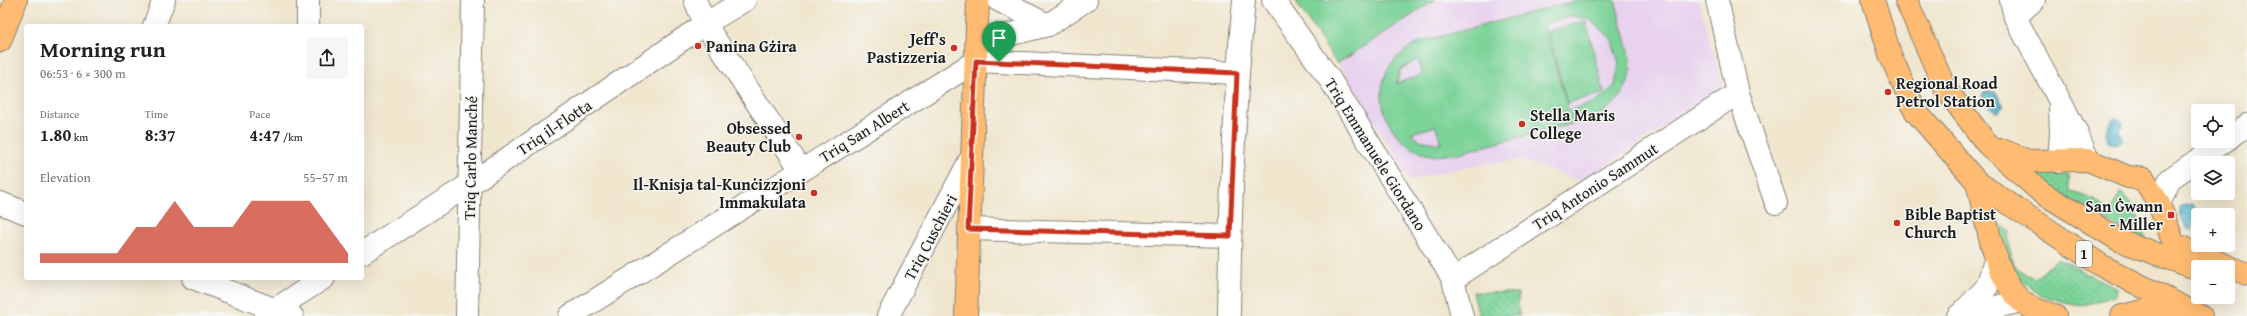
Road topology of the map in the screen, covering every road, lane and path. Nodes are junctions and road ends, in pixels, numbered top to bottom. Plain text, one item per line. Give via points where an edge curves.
1 (16, 0) edge
2 (164, 0) edge
3 (308, 0) edge
4 (473, 0) edge
5 (694, 0) edge
6 (745, 0) edge
7 (978, 0) edge
8 (998, 0) edge
9 (1086, 0) edge
10 (1244, 0) edge
11 (1274, 0) edge
12 (1717, 0) edge
13 (1873, 0) edge
14 (1906, 0) edge
15 (2034, 0) edge
16 (2013, 9) edge
17 (155, 24) edge
18 (308, 24) edge
19 (705, 24) junction
20 (1048, 25) junction
21 (977, 40) junction
22 (0, 41) edge
23 (976, 61) junction
24 (999, 62) junction
25 (1237, 73) junction
26 (1738, 93) junction
27 (2060, 102) junction
28 (2247, 125) edge
29 (2235, 134) edge
30 (1988, 144) junction
31 (2215, 148) edge
32 (971, 158) junction
33 (2088, 160) junction
34 (2059, 161) junction
35 (801, 170) junction
36 (2144, 179) junction
37 (2170, 179) junction
38 (1977, 182) junction
39 (470, 184) junction
40 (0, 203) edge
41 (1776, 203) dead end
42 (2159, 204) junction
43 (24, 213) edge
44 (968, 229) junction
45 (1230, 236) junction
46 (364, 252) edge
47 (1996, 257) junction
48 (2191, 266) edge
49 (2247, 274) edge
50 (1453, 279) junction
51 (198, 280) edge
52 (318, 280) edge
53 (2235, 283) edge
54 (303, 285) edge
55 (2247, 287) edge
56 (2021, 302) junction
57 (278, 314) edge
58 (1959, 315) edge
59 (468, 316) edge
60 (570, 316) edge
61 (888, 316) edge
62 (966, 316) edge
63 (1229, 316) edge
64 (1462, 316) edge
65 (2054, 316) edge
66 (2122, 316) edge
67 (2199, 316) edge

1 - 22 main road
2 - 17 street
3 - 18 street
4 - 39 street, Triq Carlo Manché
5 - 19 street
6 - 19 street, Triq il-Flotta
7 - 21 main road
8 - 20 street
9 - 20 street
10 - 25 street
11 - 50 street, Triq Emmanuele Giordano via 1329,78
12 - 26 street
13 - 38 main road, 1 via 1891,57 1916,112
14 - 30 main road, 1 via 1945,88
15 - 16 street
16 - 27 street
19 - 35 street
19 - 39 street, Triq il-Flotta
20 - 21 street
20 - 24 street via 1026,55
21 - 23 main road
23 - 24 street
23 - 32 main road
23 - 35 street, Triq San Albert
24 - 25 street
25 - 45 street
26 - 41 street
26 - 50 street, Triq Antonio Sammut
27 - 33 street
27 - 34 street
28 - 29 street
30 - 34 main road, 1 via 2028,161
30 - 48 main road, 1 via 2041,192 2119,240
31 - 37 street
32 - 44 main road
32 - 61 street, Triq Cuschieri
33 - 34 main road, 1
33 - 36 main road, 1 via 2128,177
35 - 60 street, Triq San Albert
36 - 37 street
36 - 42 main road
37 - 42 street
38 - 47 main road, 1
38 - 67 main road, 1 via 2102,266
39 - 46 street, Triq il-Flotta
39 - 59 street, Triq Carlo Manché
40 - 43 street
42 - 49 main road via 2174,244
44 - 45 street
44 - 62 main road
45 - 63 street
47 - 56 main road, 1 via 2007,282
47 - 58 street via 1986,287
50 - 64 street, Triq Emmanuele Giordano
51 - 57 street
52 - 54 street
53 - 55 main road
54 - 57 street
56 - 58 street
56 - 65 main road
66 - 67 main road, 1 via 2152,309

